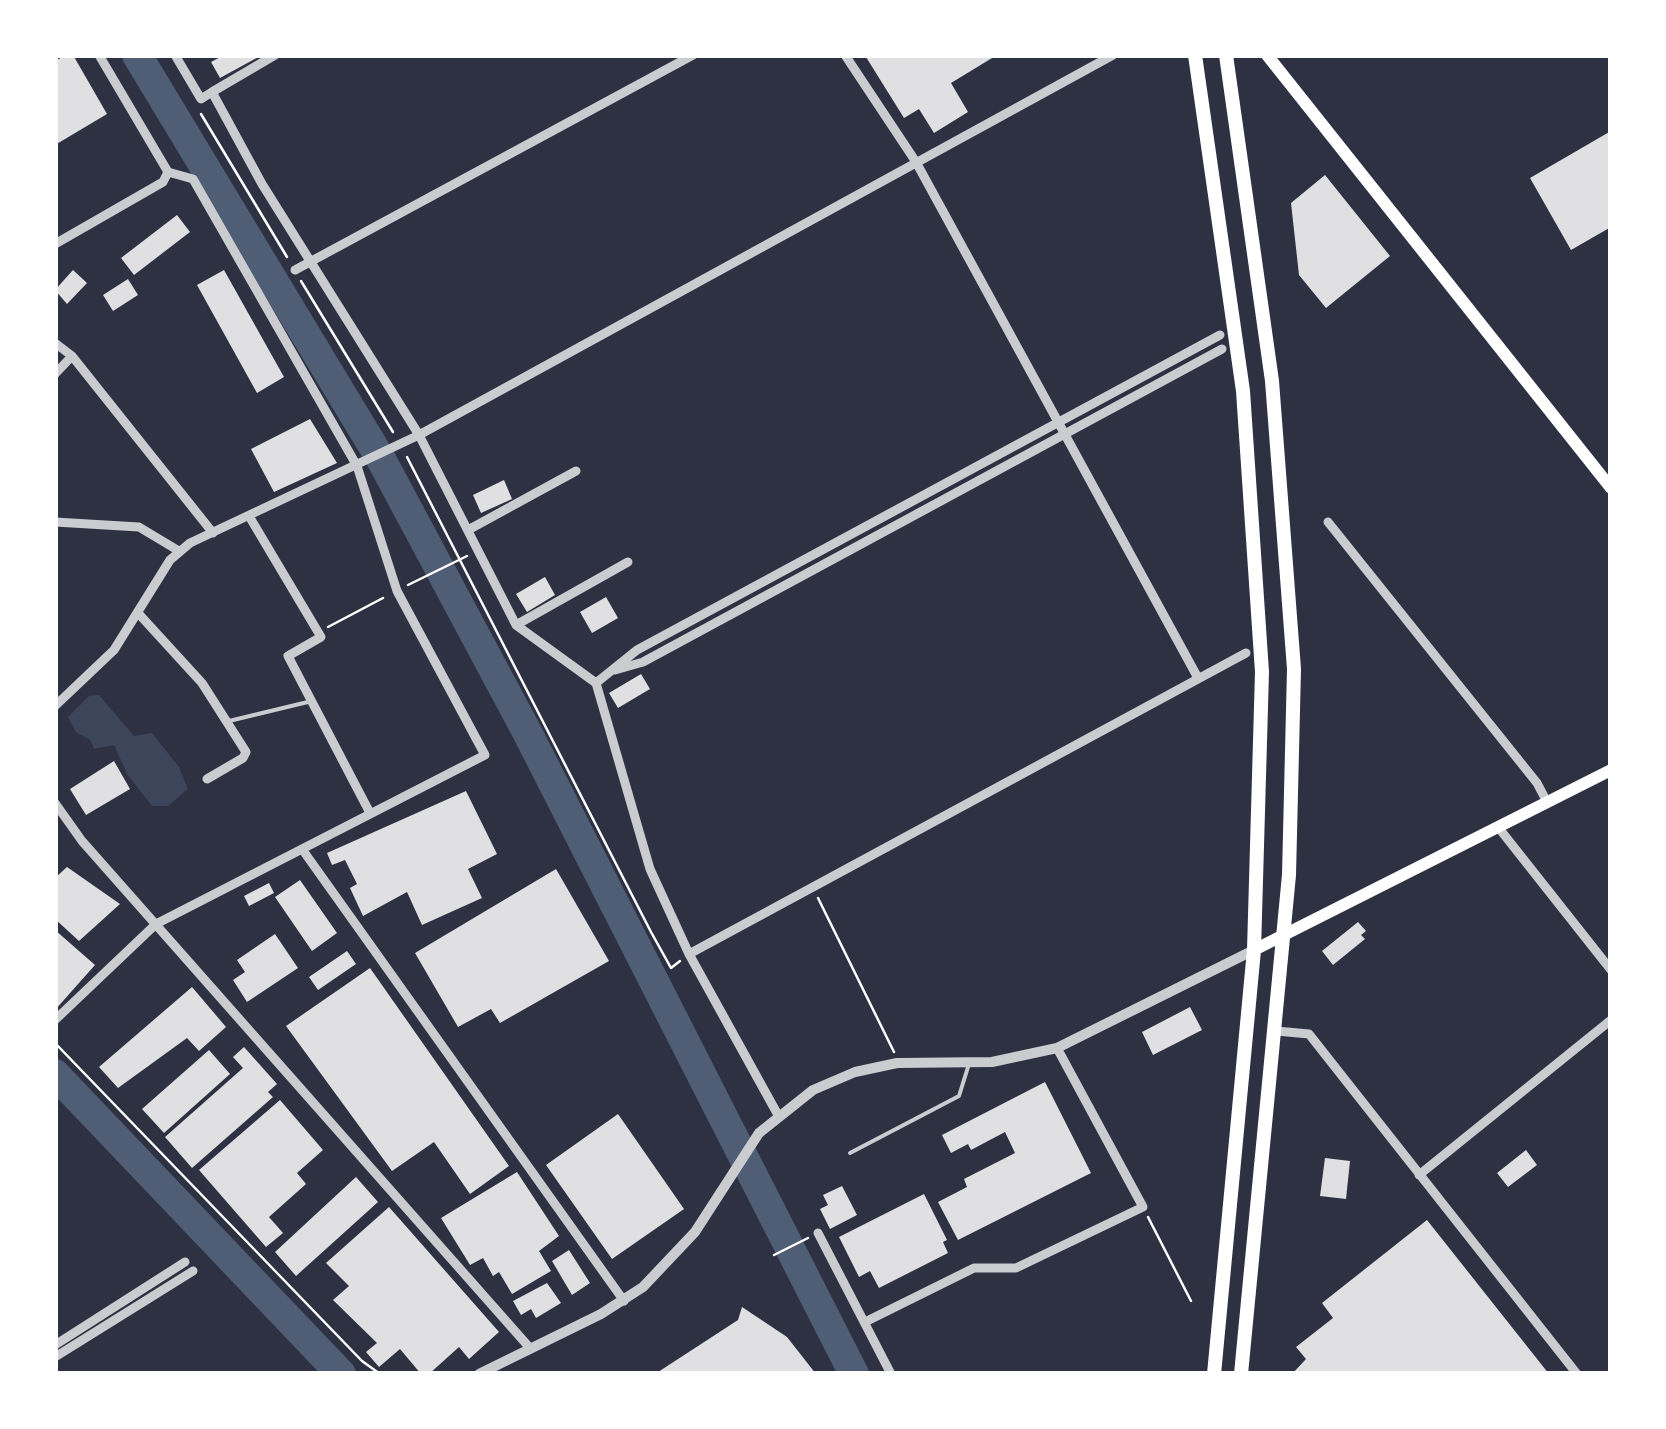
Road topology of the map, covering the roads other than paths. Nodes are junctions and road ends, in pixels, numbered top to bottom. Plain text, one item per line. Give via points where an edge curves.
1 (99, 55) edge
2 (175, 55) edge
3 (275, 55) edge
4 (693, 55) edge
5 (845, 55) edge
6 (1113, 55) edge
7 (1194, 55) edge
8 (1226, 55) edge
9 (1267, 55) edge
10 (212, 92) junction
11 (916, 162) junction
12 (168, 172) junction
13 (55, 244) edge
14 (312, 259) junction
15 (295, 270) dead end
16 (1220, 335) dead end
17 (55, 343) edge
18 (1222, 349) dead end
19 (72, 356) junction
20 (55, 374) edge
21 (1057, 420) junction
22 (1064, 433) junction
23 (419, 434) junction
24 (360, 464) junction
25 (576, 470) dead end
26 (1611, 488) edge
27 (249, 516) junction
28 (55, 522) edge
29 (1328, 522) dead end
30 (468, 530) junction
31 (212, 533) junction
32 (178, 551) junction
33 (628, 562) dead end
34 (138, 612) junction
35 (516, 624) junction
36 (1246, 653) dead end
37 (610, 672) junction
38 (1198, 678) junction
39 (596, 683) junction
40 (312, 701) junction
41 (55, 706) edge
42 (226, 722) junction
43 (1611, 770) edge
44 (208, 779) dead end
45 (1547, 802) junction
46 (55, 803) edge
47 (370, 813) junction
48 (1498, 827) junction
49 (302, 848) junction
50 (156, 924) junction
51 (1283, 936) junction
52 (1254, 950) junction
53 (689, 954) junction
54 (1611, 970) edge
55 (55, 1020) edge
56 (1611, 1020) edge
57 (1276, 1031) junction
58 (1057, 1048) junction
59 (969, 1062) junction
60 (778, 1116) junction
61 (850, 1153) dead end
62 (1419, 1175) junction
63 (818, 1233) road end
64 (185, 1262) dead end
65 (194, 1271) dead end
66 (624, 1301) junction
67 (865, 1322) junction
68 (55, 1346) edge
69 (529, 1347) junction
70 (55, 1358) edge
71 (479, 1374) edge
72 (891, 1374) edge
73 (1214, 1374) edge
74 (1241, 1374) edge
75 (1577, 1374) edge

1 - 12 street
2 - 10 street via 200,99
3 - 10 street
4 - 14 street
5 - 11 street
6 - 11 street
7 - 52 highway via 1254,513 1262,707
8 - 51 highway via 1262,299 1291,587 1294,765
9 - 26 main road
10 - 14 street
11 - 21 street
11 - 23 street
12 - 13 street via 163,182
12 - 24 street via 194,179
14 - 15 street
14 - 23 street
16 - 21 street
17 - 19 street
18 - 22 street
19 - 20 street
19 - 31 street
21 - 22 street
21 - 37 street via 637,650
22 - 37 street via 644,662
22 - 38 street
23 - 24 street
23 - 30 street
24 - 27 street
24 - 47 street via 401,589 484,755
25 - 30 street
27 - 31 street
27 - 40 street via 321,637 288,656
28 - 32 street via 139,527
29 - 45 street
30 - 35 street
31 - 32 street
32 - 34 street
33 - 35 street
34 - 41 street via 114,650
34 - 42 street via 177,651
35 - 39 street
36 - 38 street
37 - 39 street
38 - 53 street
39 - 53 street via 650,869
40 - 42 lane
40 - 47 street
42 - 44 street via 246,752
43 - 45 main road
45 - 48 main road
46 - 50 street
47 - 49 street
48 - 51 main road
48 - 54 street
49 - 50 street
49 - 66 street
50 - 55 street
50 - 69 street
51 - 52 main road
51 - 57 highway
52 - 58 street
52 - 73 highway
53 - 60 street
56 - 62 street
57 - 62 street via 1309,1034
57 - 74 highway
58 - 59 street
58 - 67 street via 1143,1207 1016,1268 974,1268
59 - 60 street via 897,1063 834,1080
59 - 61 lane via 959,1096
60 - 66 street via 732,1171 684,1248
62 - 75 street
63 - 67 street
64 - 68 street
65 - 70 street
66 - 69 street
67 - 72 street
69 - 71 street

